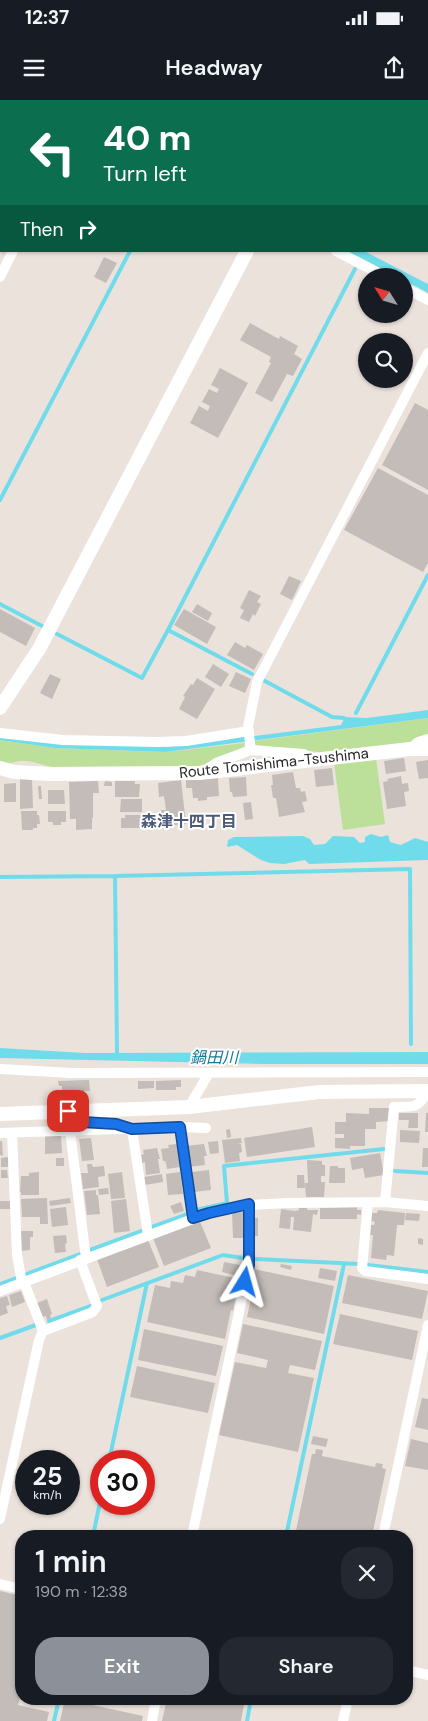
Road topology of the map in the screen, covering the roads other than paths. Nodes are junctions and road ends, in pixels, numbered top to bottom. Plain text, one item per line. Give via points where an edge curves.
1 (12, 252) edge
2 (246, 252) edge
3 (338, 252) edge
4 (369, 268) edge
5 (0, 277) edge
6 (413, 292) edge
7 (428, 300) edge
8 (428, 352) edge
9 (0, 708) edge
10 (0, 733) edge
11 (428, 738) edge
12 (250, 740) junction
13 (410, 749) junction
14 (428, 749) edge
15 (314, 760) junction
16 (0, 768) edge
17 (200, 773) junction
18 (0, 1069) edge
19 (428, 1072) edge
20 (209, 1073) junction
21 (428, 1092) edge
22 (189, 1107) junction
23 (68, 1111) junction
24 (0, 1114) edge
25 (180, 1127) junction
26 (206, 1128) dead end
27 (132, 1129) junction
28 (70, 1131) junction
29 (12, 1132) junction
30 (0, 1133) edge
31 (368, 1202) junction
32 (385, 1202) junction
33 (249, 1204) junction
34 (428, 1206) edge
35 (193, 1218) junction
36 (148, 1235) junction
37 (83, 1259) junction
38 (428, 1278) edge
39 (23, 1282) junction
40 (0, 1291) edge
41 (428, 1325) edge
42 (43, 1330) junction
43 (0, 1519) edge
44 (193, 1530) edge
45 (384, 1530) edge
46 (0, 1584) edge
47 (15, 1587) edge
48 (413, 1672) edge
49 (428, 1675) edge
50 (155, 1705) edge
51 (347, 1705) edge
52 (152, 1721) edge
53 (343, 1721) edge

1 - 5 street
2 - 9 street via 39,649
3 - 4 street
6 - 7 street
8 - 12 street via 257,682 248,727
10 - 12 street via 63,740
11 - 13 street
12 - 15 street via 304,754
12 - 17 street
13 - 14 street, Route Tomishima-Tsushima
13 - 15 street, Route Tomishima-Tsushima
15 - 17 street, Route Tomishima-Tsushima
16 - 17 street, Route Tomishima-Tsushima via 52,774
18 - 20 street via 72,1073
19 - 20 street
20 - 22 street
21 - 22 street via 318,1092
21 - 32 street via 416,1106 394,1107
22 - 23 street
23 - 24 street
23 - 27 street via 82,1122 116,1124
25 - 26 street
25 - 27 street
25 - 35 street
27 - 28 street
27 - 36 street
28 - 29 street
28 - 37 street
29 - 30 street
29 - 39 street via 17,1255
31 - 32 street
31 - 33 street
31 - 38 street via 362,1268 365,1271
32 - 34 street
33 - 35 street
33 - 44 street via 249,1265
35 - 36 street
36 - 37 street
37 - 39 street
37 - 42 street via 97,1306 93,1312
39 - 40 street
39 - 42 street
41 - 45 street
42 - 43 street
46 - 47 street
48 - 49 street
50 - 52 street
51 - 53 street

